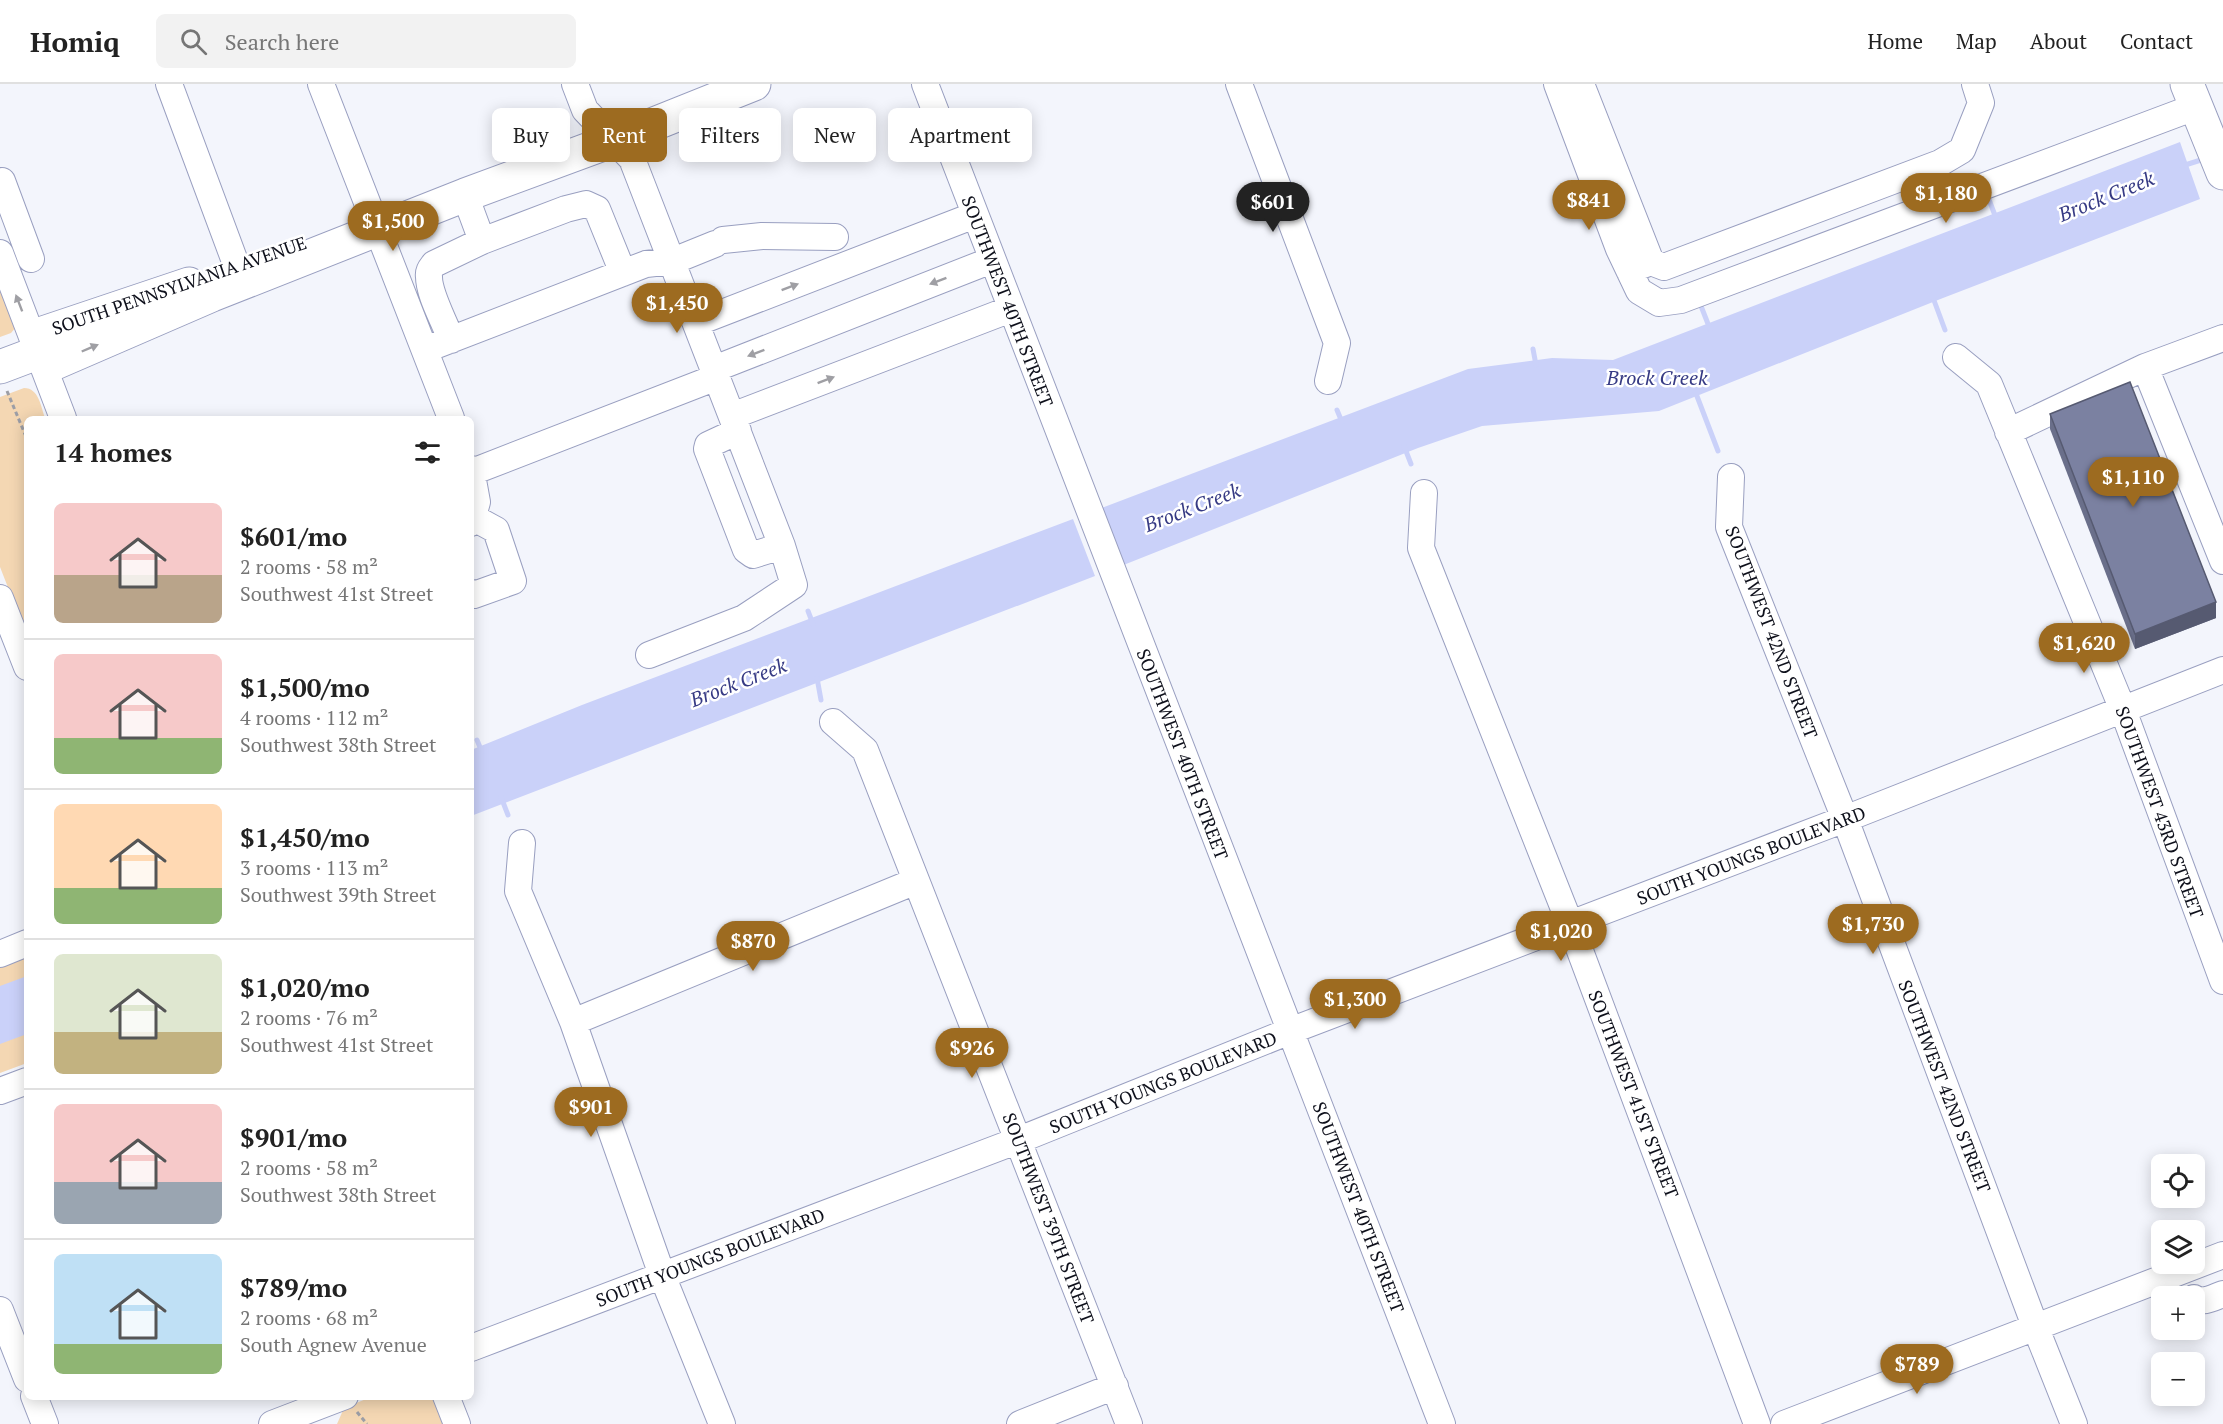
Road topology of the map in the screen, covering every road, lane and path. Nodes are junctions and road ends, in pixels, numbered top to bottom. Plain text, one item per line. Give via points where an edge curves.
1 (169, 84) edge
2 (321, 84) edge
3 (575, 84) edge
4 (704, 84) edge
5 (754, 84) edge
6 (925, 84) edge
7 (1239, 84) edge
8 (1557, 84) edge
9 (1581, 84) edge
10 (1975, 84) edge
11 (2191, 95) edge
12 (584, 108) edge
13 (656, 108) edge
14 (667, 112) edge
15 (582, 142) edge
16 (582, 143) edge
17 (633, 162) edge
18 (2223, 173) edge
19 (1, 180) edge
20 (465, 195) junction
21 (975, 216) junction
22 (375, 223) junction
23 (482, 241) junction
24 (0, 253) edge
25 (31, 259) dead end
26 (992, 260) junction
27 (673, 261) junction
28 (846, 266) junction
29 (1640, 266) junction
30 (623, 273) junction
31 (240, 275) junction
32 (1011, 309) junction
33 (696, 323) junction
34 (2223, 338) edge
35 (451, 340) junction
36 (425, 350) junction
37 (37, 353) junction
38 (1956, 357) dead end
39 (2, 366) edge
40 (2145, 367) junction
41 (716, 373) junction
42 (1328, 381) dead end
43 (62, 416) edge
44 (444, 416) edge
45 (735, 423) junction
46 (24, 432) edge
47 (2008, 432) junction
48 (474, 469) edge
49 (1731, 477) dead end
50 (474, 483) edge
51 (759, 487) junction
52 (1424, 493) dead end
53 (726, 499) junction
54 (474, 513) edge
55 (474, 522) edge
56 (782, 546) junction
57 (2223, 561) edge
58 (474, 595) edge
59 (0, 598) edge
60 (649, 655) dead end
61 (24, 659) edge
62 (2223, 670) edge
63 (2123, 710) junction
64 (833, 722) dead end
65 (1845, 819) junction
66 (522, 843) dead end
67 (916, 881) junction
68 (1570, 924) junction
69 (24, 945) edge
70 (0, 954) edge
71 (2223, 981) edge
72 (573, 1022) junction
73 (1290, 1031) junction
74 (24, 1082) edge
75 (0, 1091) edge
76 (1019, 1140) junction
77 (2223, 1255) edge
78 (2205, 1262) edge
79 (2171, 1274) edge
80 (2175, 1274) edge
81 (662, 1275) junction
82 (2184, 1286) edge
83 (2223, 1294) edge
84 (2205, 1301) edge
85 (0, 1310) edge
86 (2035, 1326) junction
87 (474, 1347) edge
88 (24, 1371) edge
89 (1115, 1386) junction
90 (36, 1400) edge
91 (336, 1400) edge
92 (448, 1400) edge
93 (317, 1409) edge
94 (45, 1424) edge
95 (272, 1424) edge
96 (457, 1424) edge
97 (722, 1424) edge
98 (1020, 1424) edge
99 (1129, 1424) edge
100 (1442, 1424) edge
101 (1757, 1424) edge
102 (1784, 1424) edge
103 (2074, 1424) edge

1 - 31 street
2 - 22 street
3 - 12 street
4 - 13 main road, SOUTH PENNSYLVANIA AVENUE
5 - 14 main road, SOUTH PENNSYLVANIA AVENUE
6 - 21 street, SOUTHWEST 40TH STREET
7 - 42 street via 1337,343
8 - 29 street via 1619,249
9 - 29 street
10 - 29 street via 1981,103 1962,150 1941,163 1664,267
11 - 18 main road
11 - 29 street via 1680,300 1659,303 1639,291
15 - 22 main road, SOUTH PENNSYLVANIA AVENUE
16 - 20 main road, SOUTH PENNSYLVANIA AVENUE
17 - 27 street
19 - 25 street
20 - 22 main road, SOUTH PENNSYLVANIA AVENUE
20 - 23 street
21 - 26 street, SOUTHWEST 40TH STREET
21 - 28 street
22 - 31 main road, SOUTH PENNSYLVANIA AVENUE
22 - 36 street
23 - 30 street via 586,204 597,209
23 - 35 street via 430,268 432,291
37 -> 24 street
26 - 32 street, SOUTHWEST 40TH STREET
26 -> 41 street
27 - 28 street via 719,242 832,228
27 - 30 street via 646,264
27 - 33 street
33 -> 28 street
30 - 35 street
31 - 37 main road, SOUTH PENNSYLVANIA AVENUE via 55,363
45 -> 32 street
32 - 73 street, SOUTHWEST 40TH STREET
33 - 41 street
34 - 40 street
35 - 36 street
36 - 44 street
37 - 39 main road, SOUTH PENNSYLVANIA AVENUE
37 - 43 street
38 - 47 street, SOUTHWEST 43RD STREET via 1989,384
39 - 46 path via 4,384
40 - 47 street
40 - 57 street
41 - 45 street
41 - 48 street
45 - 51 street
45 - 53 street via 706,448
47 - 63 street, SOUTHWEST 43RD STREET
49 - 65 street, SOUTHWEST 42ND STREET via 1729,527
50 - 54 street
51 - 53 street
51 - 56 street
52 - 68 street, SOUTHWEST 41ST STREET via 1421,548
53 - 56 street via 746,550 753,555
55 - 58 street via 496,530 513,581
56 - 60 street via 794,585 744,618
59 - 61 street
62 - 63 street, SOUTH YOUNGS BOULEVARD
63 - 65 street, SOUTH YOUNGS BOULEVARD
63 - 71 street, SOUTHWEST 43RD STREET
64 - 67 street, SOUTHWEST 39TH STREET via 865,750
65 - 68 street, SOUTH YOUNGS BOULEVARD
65 - 86 street, SOUTHWEST 42ND STREET
66 - 72 street via 518,891
67 - 72 street
67 - 76 street, SOUTHWEST 39TH STREET
68 - 73 street, SOUTH YOUNGS BOULEVARD
68 - 101 street, SOUTHWEST 41ST STREET
69 - 70 street
72 - 81 street
73 - 76 street, SOUTH YOUNGS BOULEVARD
73 - 100 street, SOUTHWEST 40TH STREET
74 - 75 street
76 - 81 street, SOUTH YOUNGS BOULEVARD
76 - 89 street, SOUTHWEST 39TH STREET
77 - 78 street
79 - 86 street
80 - 82 street
81 - 87 street, SOUTH YOUNGS BOULEVARD
81 - 97 street
83 - 84 street
85 - 88 street
86 - 102 street
86 - 103 street, SOUTHWEST 42ND STREET
89 - 98 street
89 - 99 street, SOUTHWEST 39TH STREET
90 - 94 street
91 - 93 street
92 - 96 street
93 - 95 street

